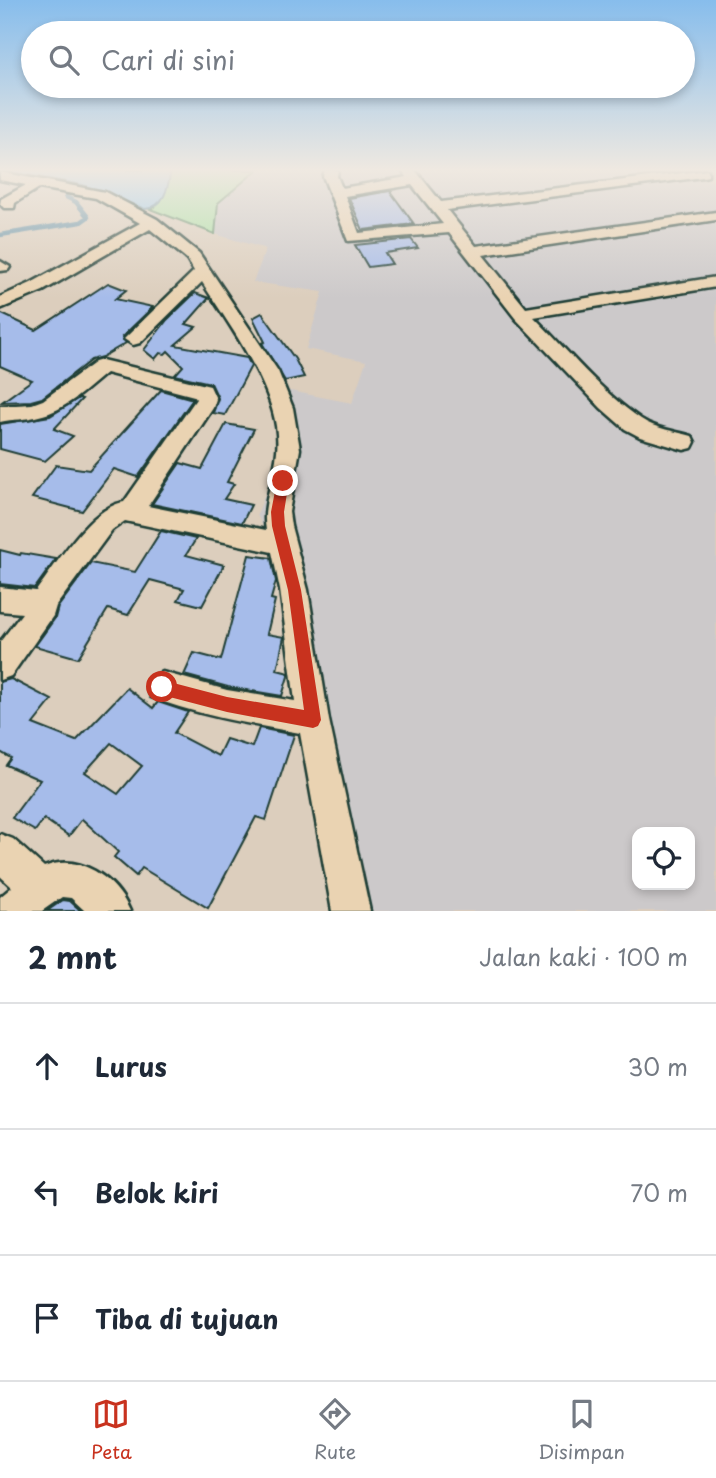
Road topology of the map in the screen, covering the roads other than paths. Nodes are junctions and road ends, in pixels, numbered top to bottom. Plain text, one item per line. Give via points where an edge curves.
1 (135, 213) edge
2 (345, 213) edge
3 (440, 213) edge
4 (716, 216) edge
5 (152, 222) junction
6 (452, 228) junction
7 (471, 252) junction
8 (204, 271) junction
9 (716, 282) edge
10 (0, 304) edge
11 (521, 314) junction
12 (133, 339) dead end
13 (0, 415) edge
14 (684, 442) dead end
15 (131, 511) junction
16 (284, 544) junction
17 (0, 599) edge
18 (40, 605) junction
19 (0, 666) edge
20 (162, 687) dead end
21 (313, 720) junction
22 (0, 852) edge
23 (26, 900) edge
24 (111, 911) edge
25 (351, 911) edge

1 - 5 street
2 - 6 street via 356,239
3 - 6 street
4 - 7 street
5 - 8 street via 186,249
5 - 10 street
6 - 7 street
7 - 11 street
8 - 12 street
8 - 16 street via 277,391 289,449 277,512
9 - 11 street
11 - 14 street via 633,424
13 - 15 street via 45,406 102,366 203,391 202,408
15 - 16 street
15 - 18 street via 110,516 103,523
16 - 21 street
17 - 18 street
18 - 19 street via 41,611
20 - 21 street via 227,705
21 - 25 street
22 - 23 street
23 - 24 street via 52,880 64,877 75,879

